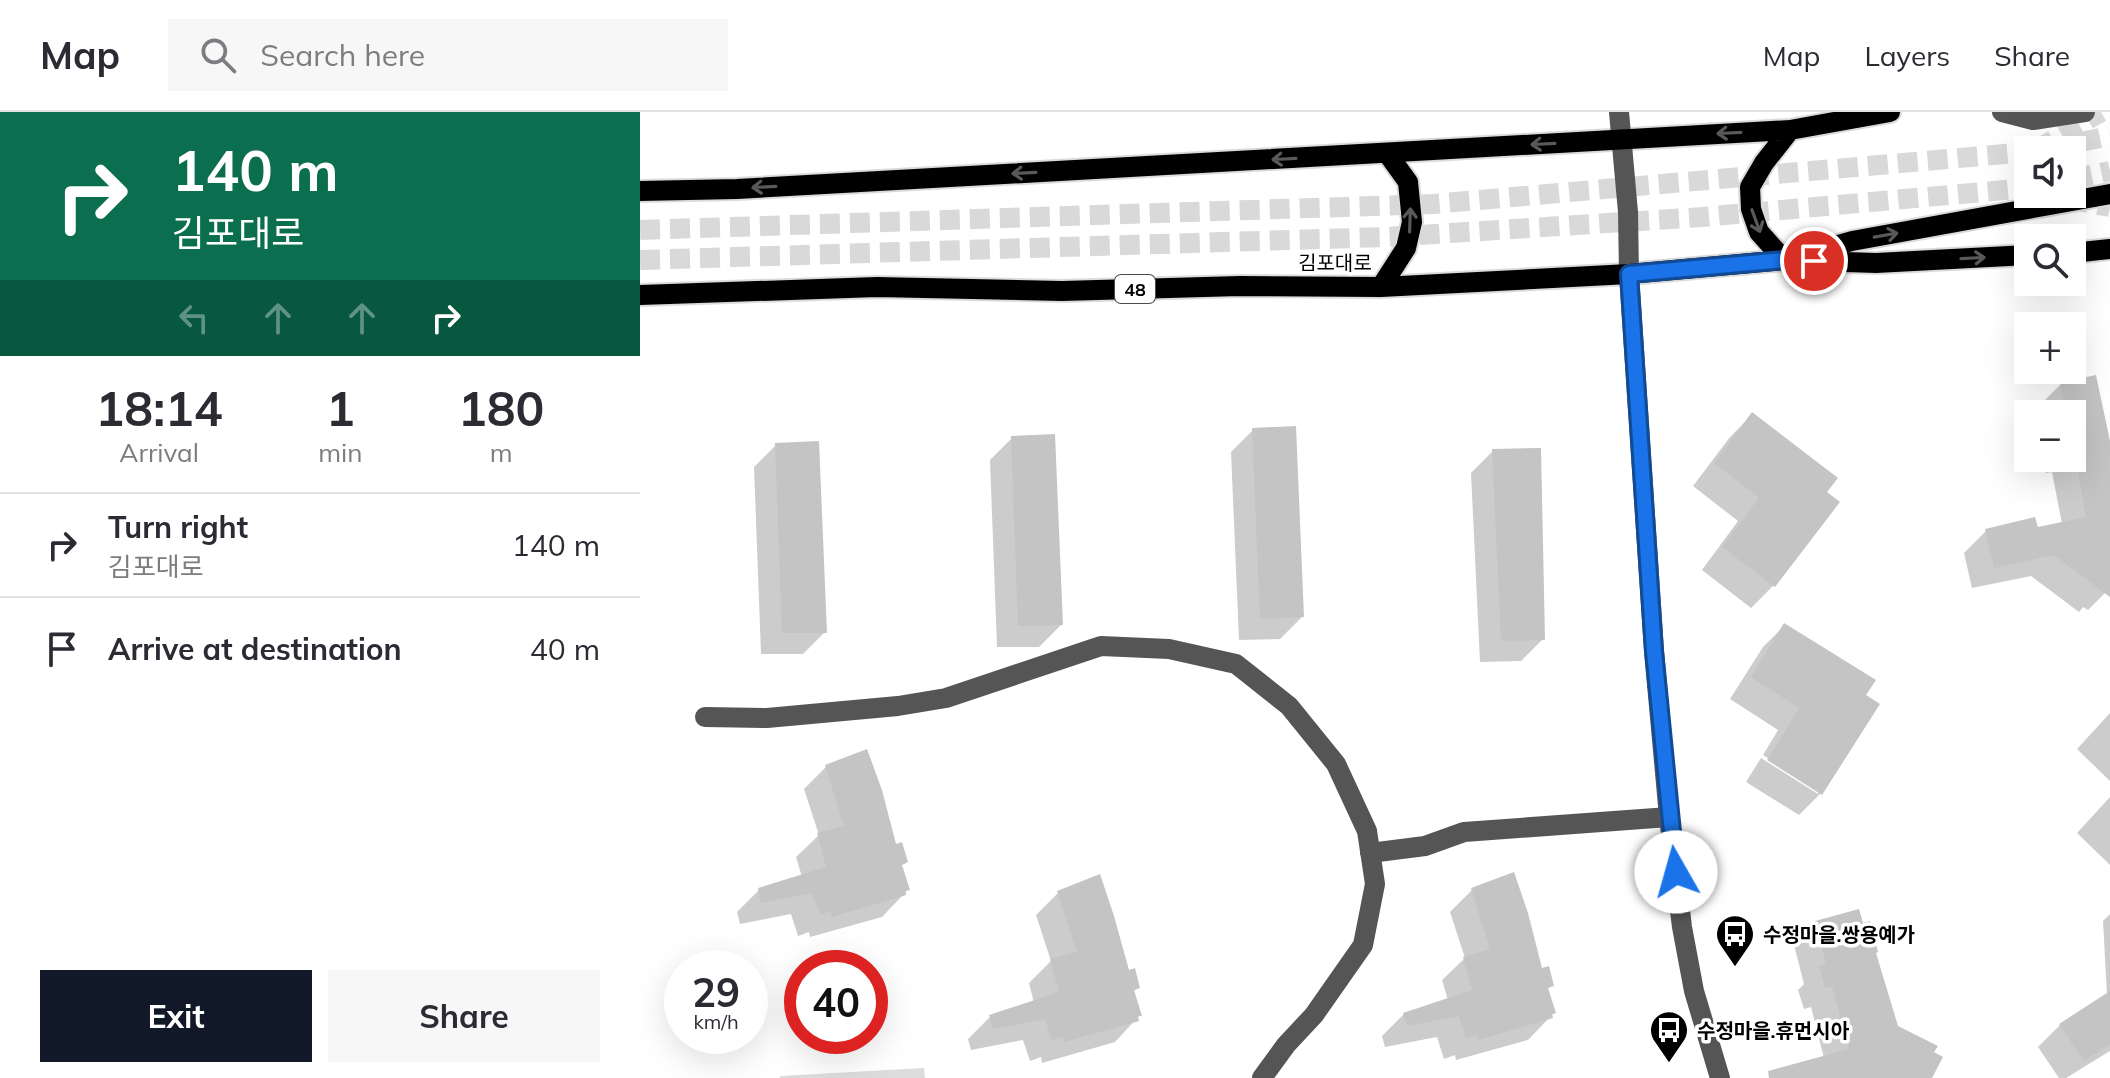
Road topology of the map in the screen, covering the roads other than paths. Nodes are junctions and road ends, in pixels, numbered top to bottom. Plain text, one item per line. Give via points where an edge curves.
1 (1619, 112) edge
2 (1890, 112) edge
3 (2002, 112) edge
4 (2085, 112) edge
5 (1790, 130) junction
6 (1621, 139) junction
7 (1387, 153) junction
8 (640, 191) edge
9 (2110, 194) edge
10 (2110, 249) edge
11 (2086, 252) edge
12 (2014, 256) edge
13 (1784, 260) junction
14 (1629, 274) junction
15 (1381, 287) junction
16 (640, 295) edge
17 (705, 717) dead end
18 (1669, 817) junction
19 (1370, 853) junction
20 (1262, 1078) edge
21 (1720, 1078) edge

1 - 6 street
2 - 5 main road
3 - 4 street via 2033,120
5 -> 6 main road
5 -> 13 main road via 1750,187 1759,232
6 -> 7 main road
6 - 14 street
7 -> 8 main road
15 -> 7 main road via 1406,248 1412,222 1408,182
13 -> 9 main road via 1852,241
10 - 11 main road
13 -> 12 main road, 김포대로 via 1876,263
13 - 14 main road, 김포대로 / 48
14 - 15 main road, 김포대로 / 48
14 - 18 street
15 - 16 main road, 김포대로 / 48 via 877,287
17 - 19 street via 767,718 898,706 946,698 1101,646 1169,649 1236,664 1289,706 1336,764 1367,831
18 - 19 street via 1464,832 1425,846
18 - 21 street via 1694,991
19 - 20 street via 1375,884 1363,945

